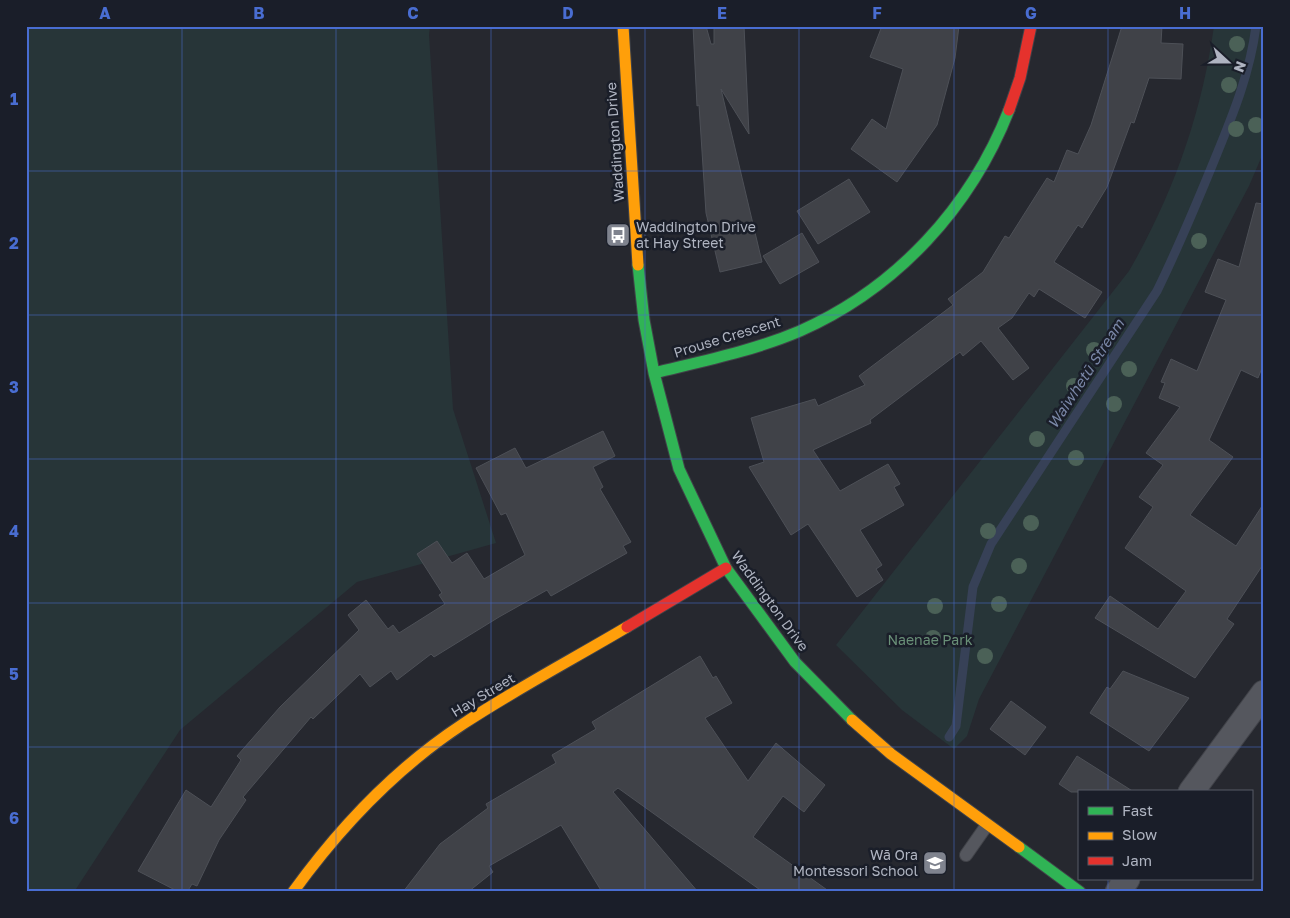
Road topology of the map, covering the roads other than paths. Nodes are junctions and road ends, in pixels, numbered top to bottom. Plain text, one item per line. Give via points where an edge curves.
1 (623, 26) edge
2 (1031, 26) edge
3 (654, 373) junction
4 (726, 568) junction
5 (1264, 693) edge
6 (1191, 790) edge
7 (987, 825) junction
8 (966, 855) dead end
9 (1126, 880) edge
10 (292, 892) edge
11 (1080, 892) edge
12 (1118, 892) edge

1 - 3 street, Waddington Drive via 638,267
2 - 3 street, Prouse Crescent via 1020,81 1002,129 978,175 947,220 907,260 820,321 767,344
3 - 4 street, Waddington Drive via 679,469
4 - 7 street, Waddington Drive via 795,662 837,706 890,754
4 - 10 street, Hay Street via 440,740 358,810
5 - 6 street
7 - 8 lane
7 - 11 street, Waddington Drive
9 - 12 street

